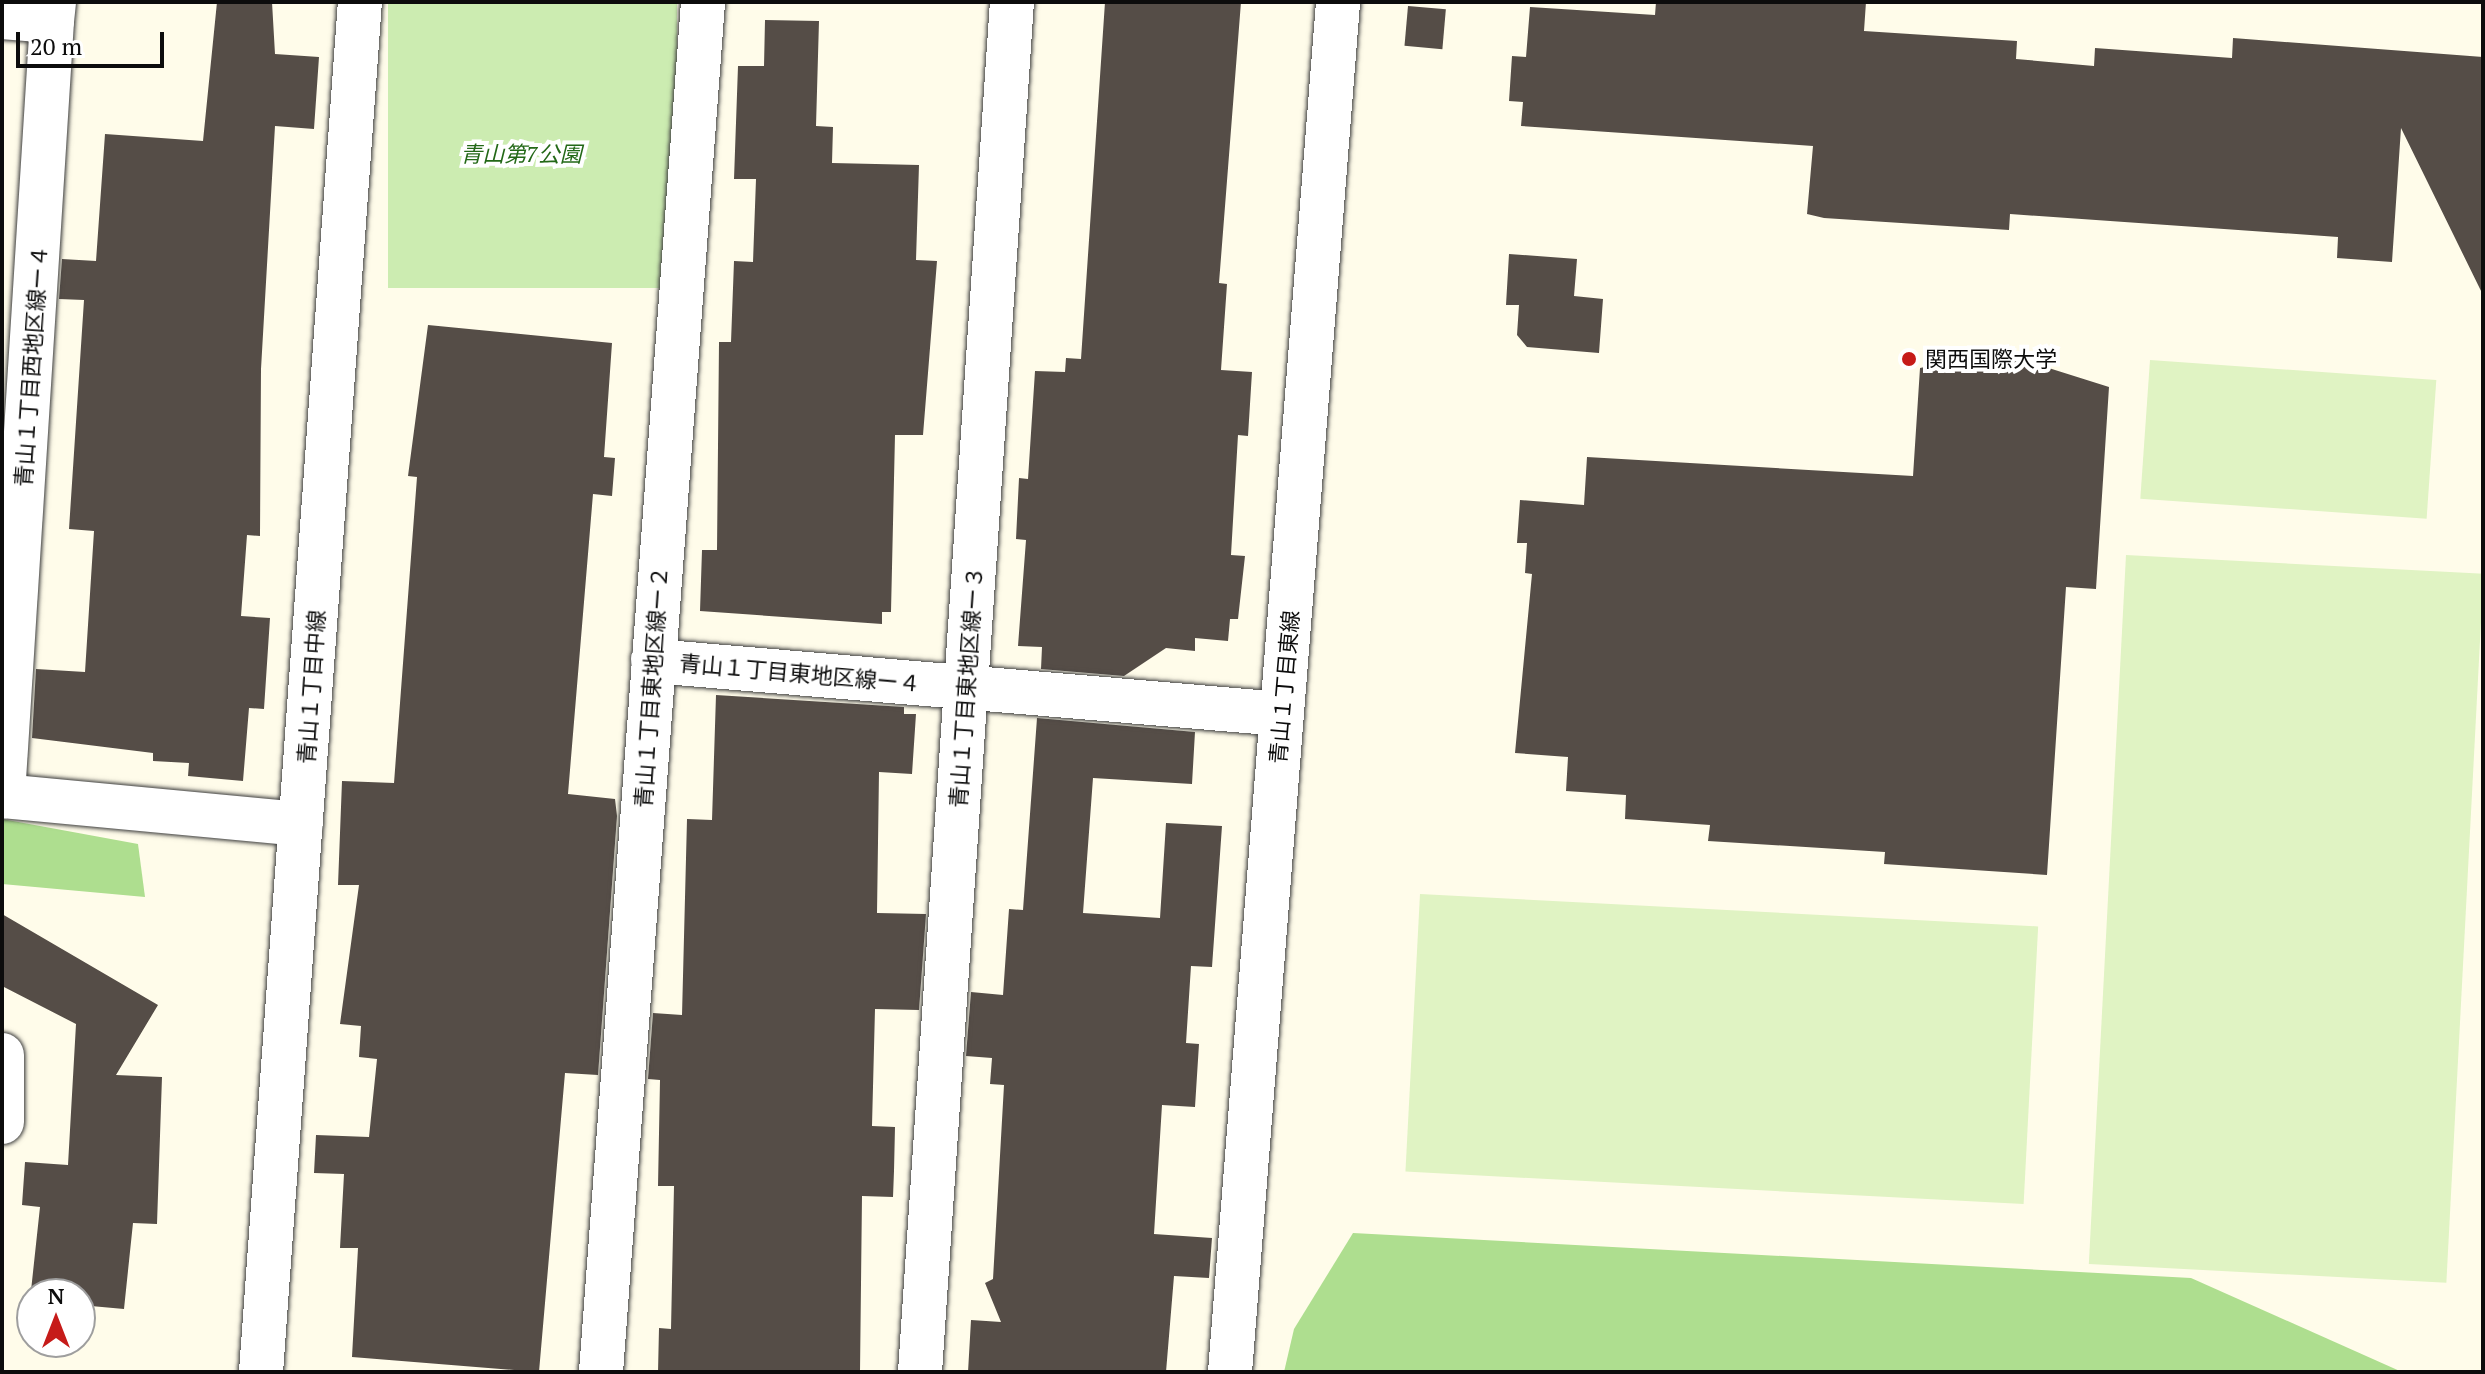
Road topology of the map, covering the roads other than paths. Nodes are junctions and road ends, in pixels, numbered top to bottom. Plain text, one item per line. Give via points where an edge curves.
1 (360, 2) edge
2 (703, 2) edge
3 (1012, 2) edge
4 (1338, 2) edge
5 (53, 12) edge
6 (2, 17) edge
7 (18, 311) edge
8 (653, 661) junction
9 (966, 687) junction
10 (1282, 714) junction
11 (301, 824) junction
12 (2, 1055) edge
13 (2, 1122) edge
14 (261, 1372) edge
15 (601, 1372) edge
16 (920, 1372) edge
17 (1230, 1372) edge

1 - 11 street, 青山１丁目中線
2 - 8 street, 青山１丁目東地区線ー２
3 - 9 street, 青山１丁目東地区線ー３
4 - 10 street, 青山１丁目東線
5 - 6 street
5 - 7 street, 青山１丁目西地区線ー４
7 - 11 street, 青山１丁目西地区線ー４ via 3,796
8 - 9 street, 青山１丁目東地区線ー４
8 - 15 street, 青山１丁目東地区線ー２
9 - 10 street, 青山１丁目東地区線ー４
9 - 16 street, 青山１丁目東地区線ー３
10 - 17 street, 青山１丁目東線
11 - 14 street, 青山１丁目中線
12 - 13 street

